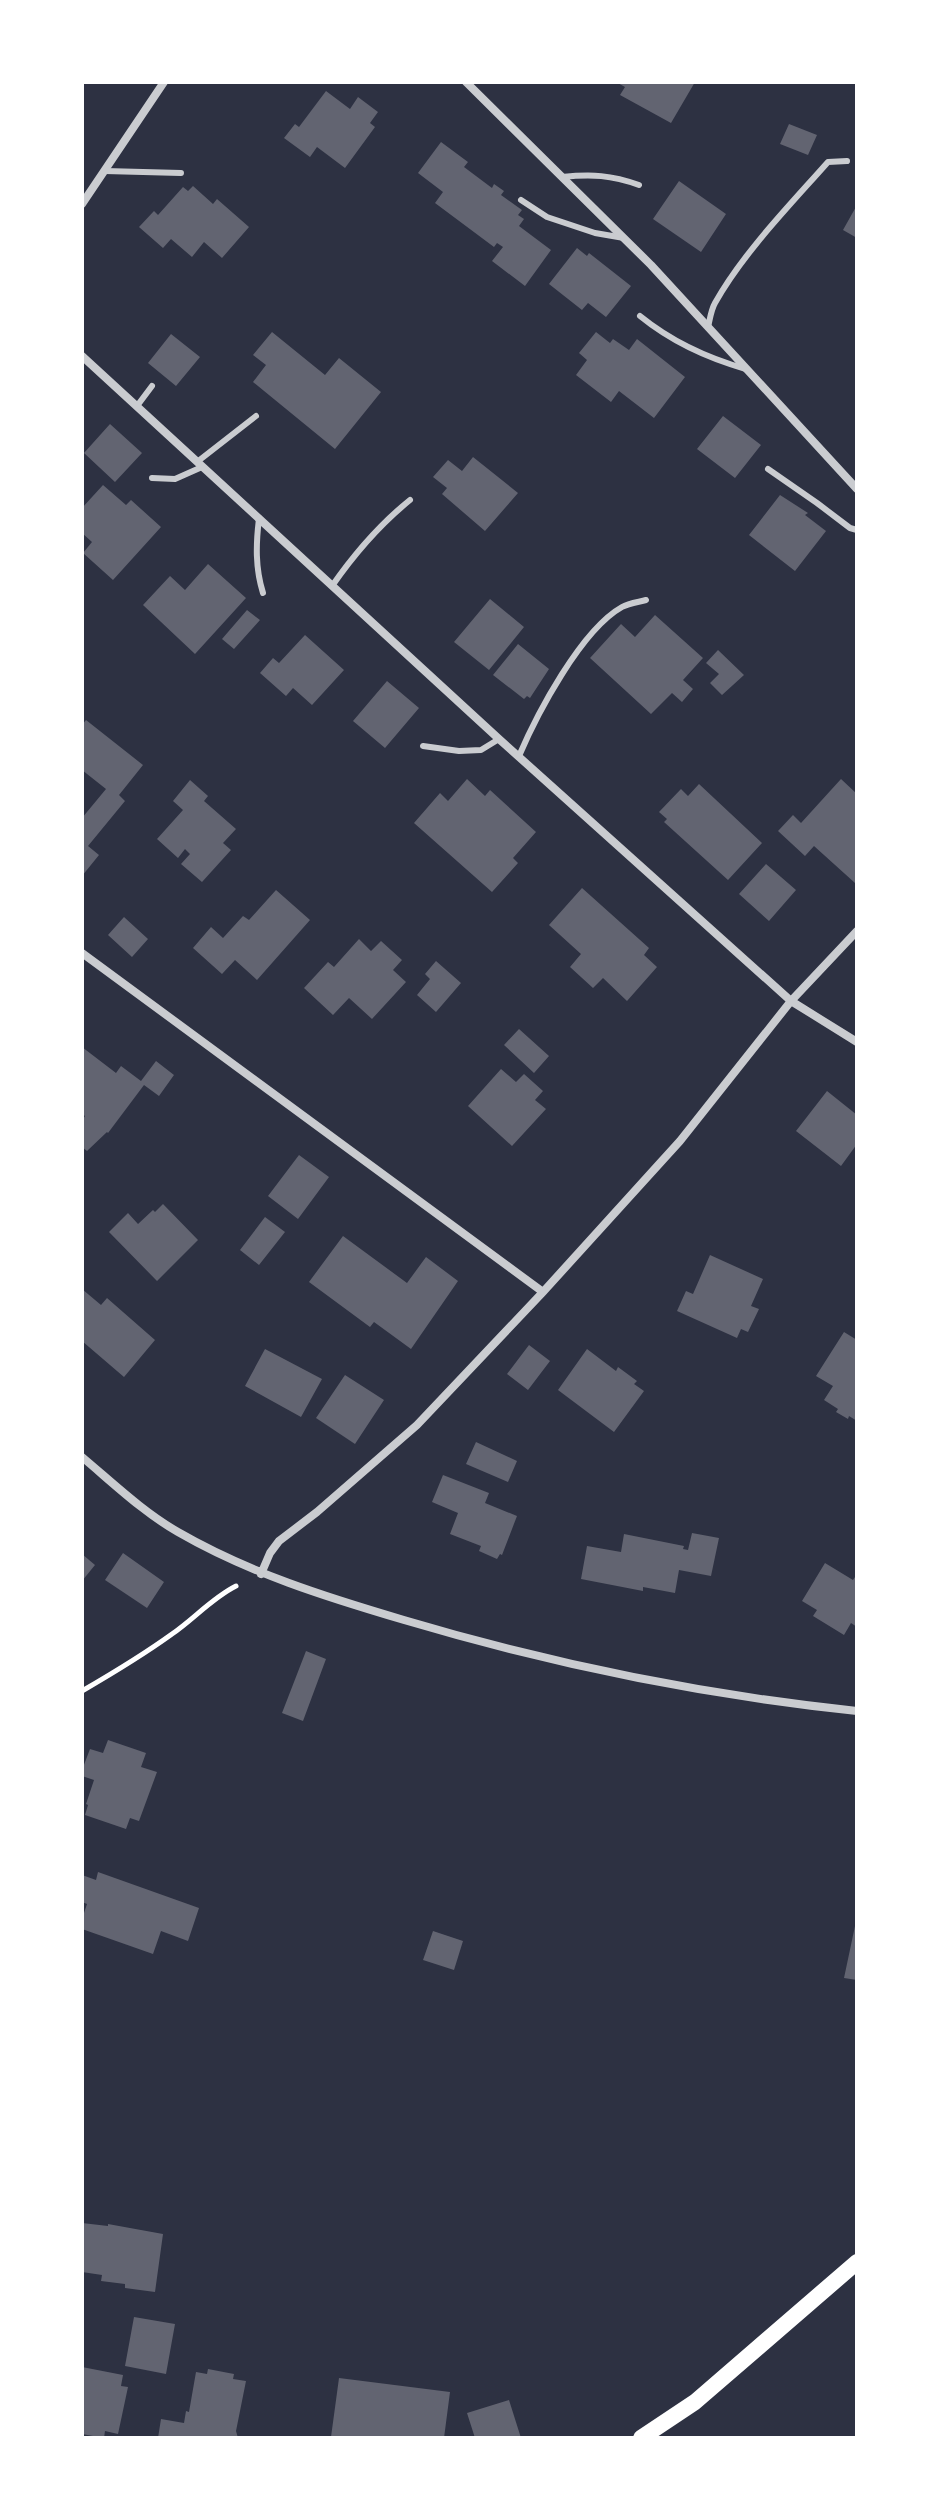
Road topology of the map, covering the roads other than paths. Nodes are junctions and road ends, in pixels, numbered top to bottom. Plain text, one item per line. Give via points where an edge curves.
1 (164, 82) edge
2 (466, 82) edge
3 (847, 161) dead end
4 (105, 171) junction
5 (181, 173) dead end
6 (562, 177) junction
7 (639, 185) dead end
8 (521, 200) dead end
9 (82, 204) edge
10 (624, 238) junction
11 (640, 316) dead end
12 (708, 327) junction
13 (82, 356) edge
14 (746, 369) junction
15 (152, 386) dead end
16 (137, 406) junction
17 (256, 416) dead end
18 (200, 464) junction
19 (768, 469) dead end
20 (152, 478) dead end
21 (857, 489) edge
22 (410, 500) dead end
23 (259, 518) junction
24 (857, 530) edge
25 (332, 586) junction
26 (263, 593) dead end
27 (646, 600) dead end
28 (499, 739) junction
29 (423, 746) dead end
30 (519, 756) junction
31 (857, 931) edge
32 (82, 953) edge
33 (791, 1001) junction
34 (857, 1042) edge
35 (543, 1292) junction
36 (82, 1457) edge
37 (261, 1574) junction
38 (857, 1711) edge
39 (857, 2262) edge
40 (641, 2438) edge

1 - 4 street
2 - 6 street
3 - 12 lane via 828,162 789,206 740,265 713,306
4 - 5 lane
4 - 9 street
6 - 7 lane via 616,176
6 - 10 street
8 - 10 lane via 547,217
10 - 12 street
11 - 14 lane via 661,333 715,360
12 - 14 street
13 - 16 street
14 - 21 street
15 - 16 lane
16 - 18 street
17 - 18 lane
18 - 20 lane via 175,479
18 - 23 street
19 - 24 lane
22 - 25 lane via 382,522
23 - 25 street
23 - 26 lane via 256,548
25 - 28 street
27 - 30 lane via 622,607 597,628 565,669
28 - 29 lane via 481,750
28 - 30 street
30 - 33 street
31 - 33 street
32 - 35 street
33 - 34 street
33 - 35 street via 680,1141
35 - 37 street via 417,1425 279,1541
36 - 37 street via 177,1532
37 - 38 street via 476,1641 674,1686
39 - 40 main road via 695,2402

